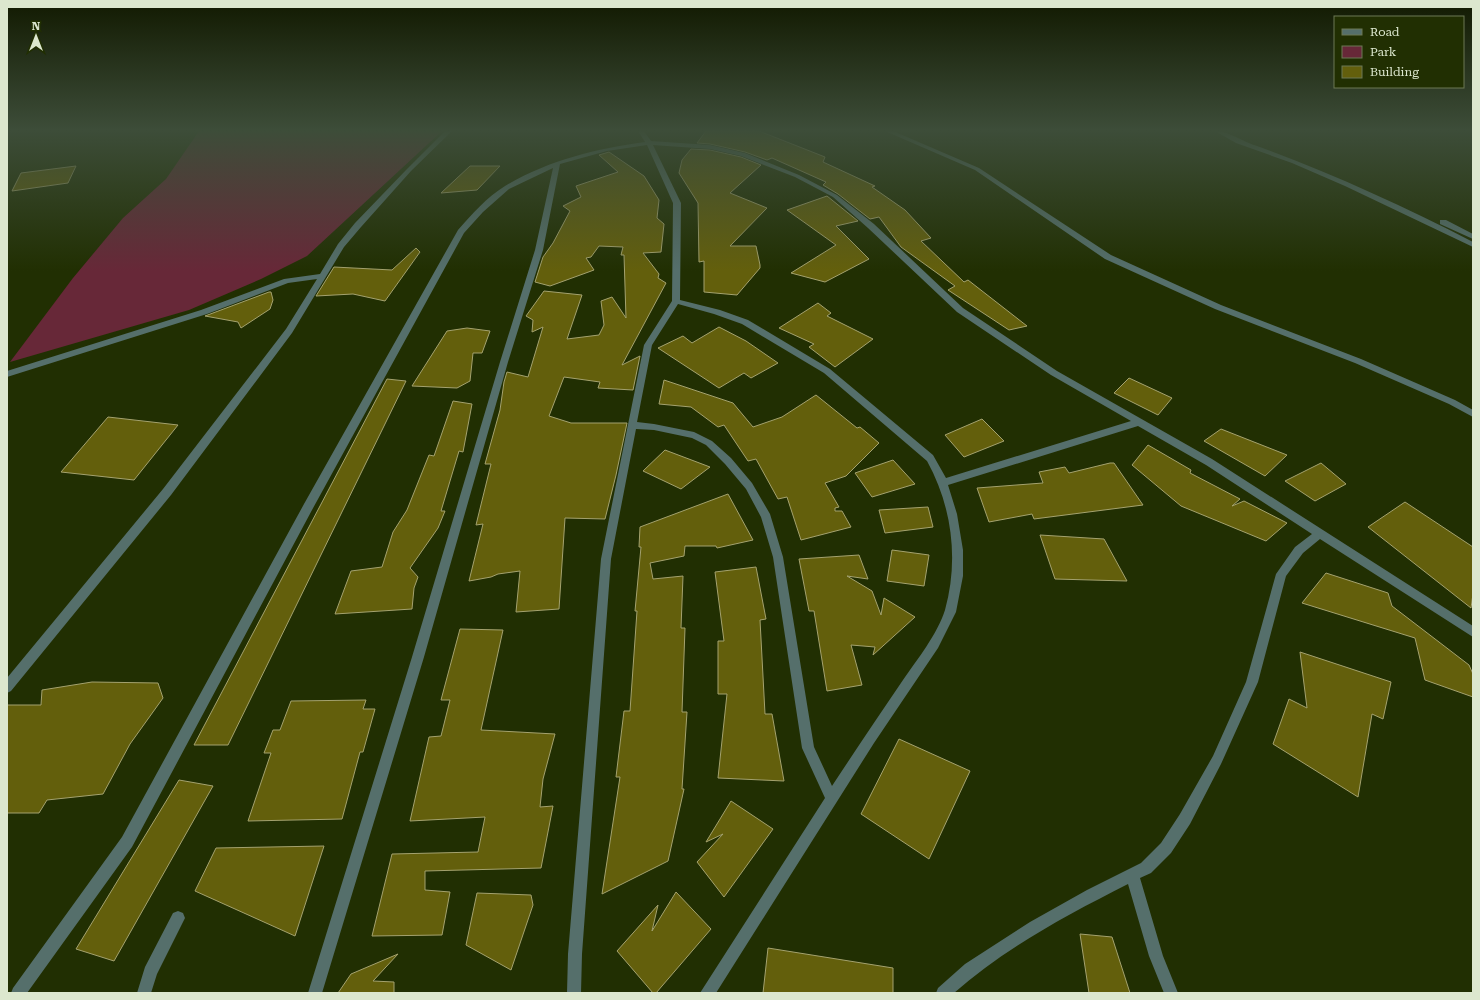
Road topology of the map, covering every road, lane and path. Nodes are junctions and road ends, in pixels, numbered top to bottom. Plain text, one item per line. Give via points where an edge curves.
1 (402, 178) edge
2 (528, 178) edge
3 (554, 178) edge
4 (665, 178) edge
5 (800, 178) edge
6 (990, 178) edge
7 (1333, 178) edge
8 (1349, 178) edge
9 (1473, 237) edge
10 (1473, 245) edge
11 (323, 276) junction
12 (676, 301) junction
13 (7, 374) edge
14 (1473, 414) edge
15 (1139, 422) junction
16 (632, 425) junction
17 (942, 483) junction
18 (1320, 533) junction
19 (1473, 632) edge
20 (7, 687) edge
21 (832, 800) junction
22 (1132, 875) junction
23 (178, 918) dead end
24 (18, 993) edge
25 (144, 993) edge
26 (315, 993) edge
27 (574, 993) edge
28 (707, 993) edge
29 (943, 993) edge
30 (1171, 993) edge

1 - 11 street via 358,225
2 - 24 street via 508,188 480,210 461,232 304,513 127,842
3 - 26 street via 539,250
4 - 12 street via 677,203
5 - 15 street via 835,196 871,226 960,310 1054,373
6 - 14 street via 1108,257 1158,282 1358,361 1452,402
7 - 10 street
8 - 9 street
11 - 13 street via 287,281 204,312
11 - 20 street via 289,331 167,492
12 - 16 street via 648,345
12 - 17 street via 745,322 827,371 930,458
15 - 17 street
15 - 18 street via 1209,462
16 - 21 street via 694,435 709,443 749,486 766,516 778,557 808,748
16 - 27 street via 606,559
17 - 21 street via 952,514 958,550 958,576 950,612 934,644
18 - 19 street
18 - 22 street via 1299,550 1281,574 1252,682 1185,819 1166,848 1146,868
21 - 28 street
22 - 29 street via 1035,927 970,969
22 - 30 street via 1156,956
23 - 25 street via 150,972

